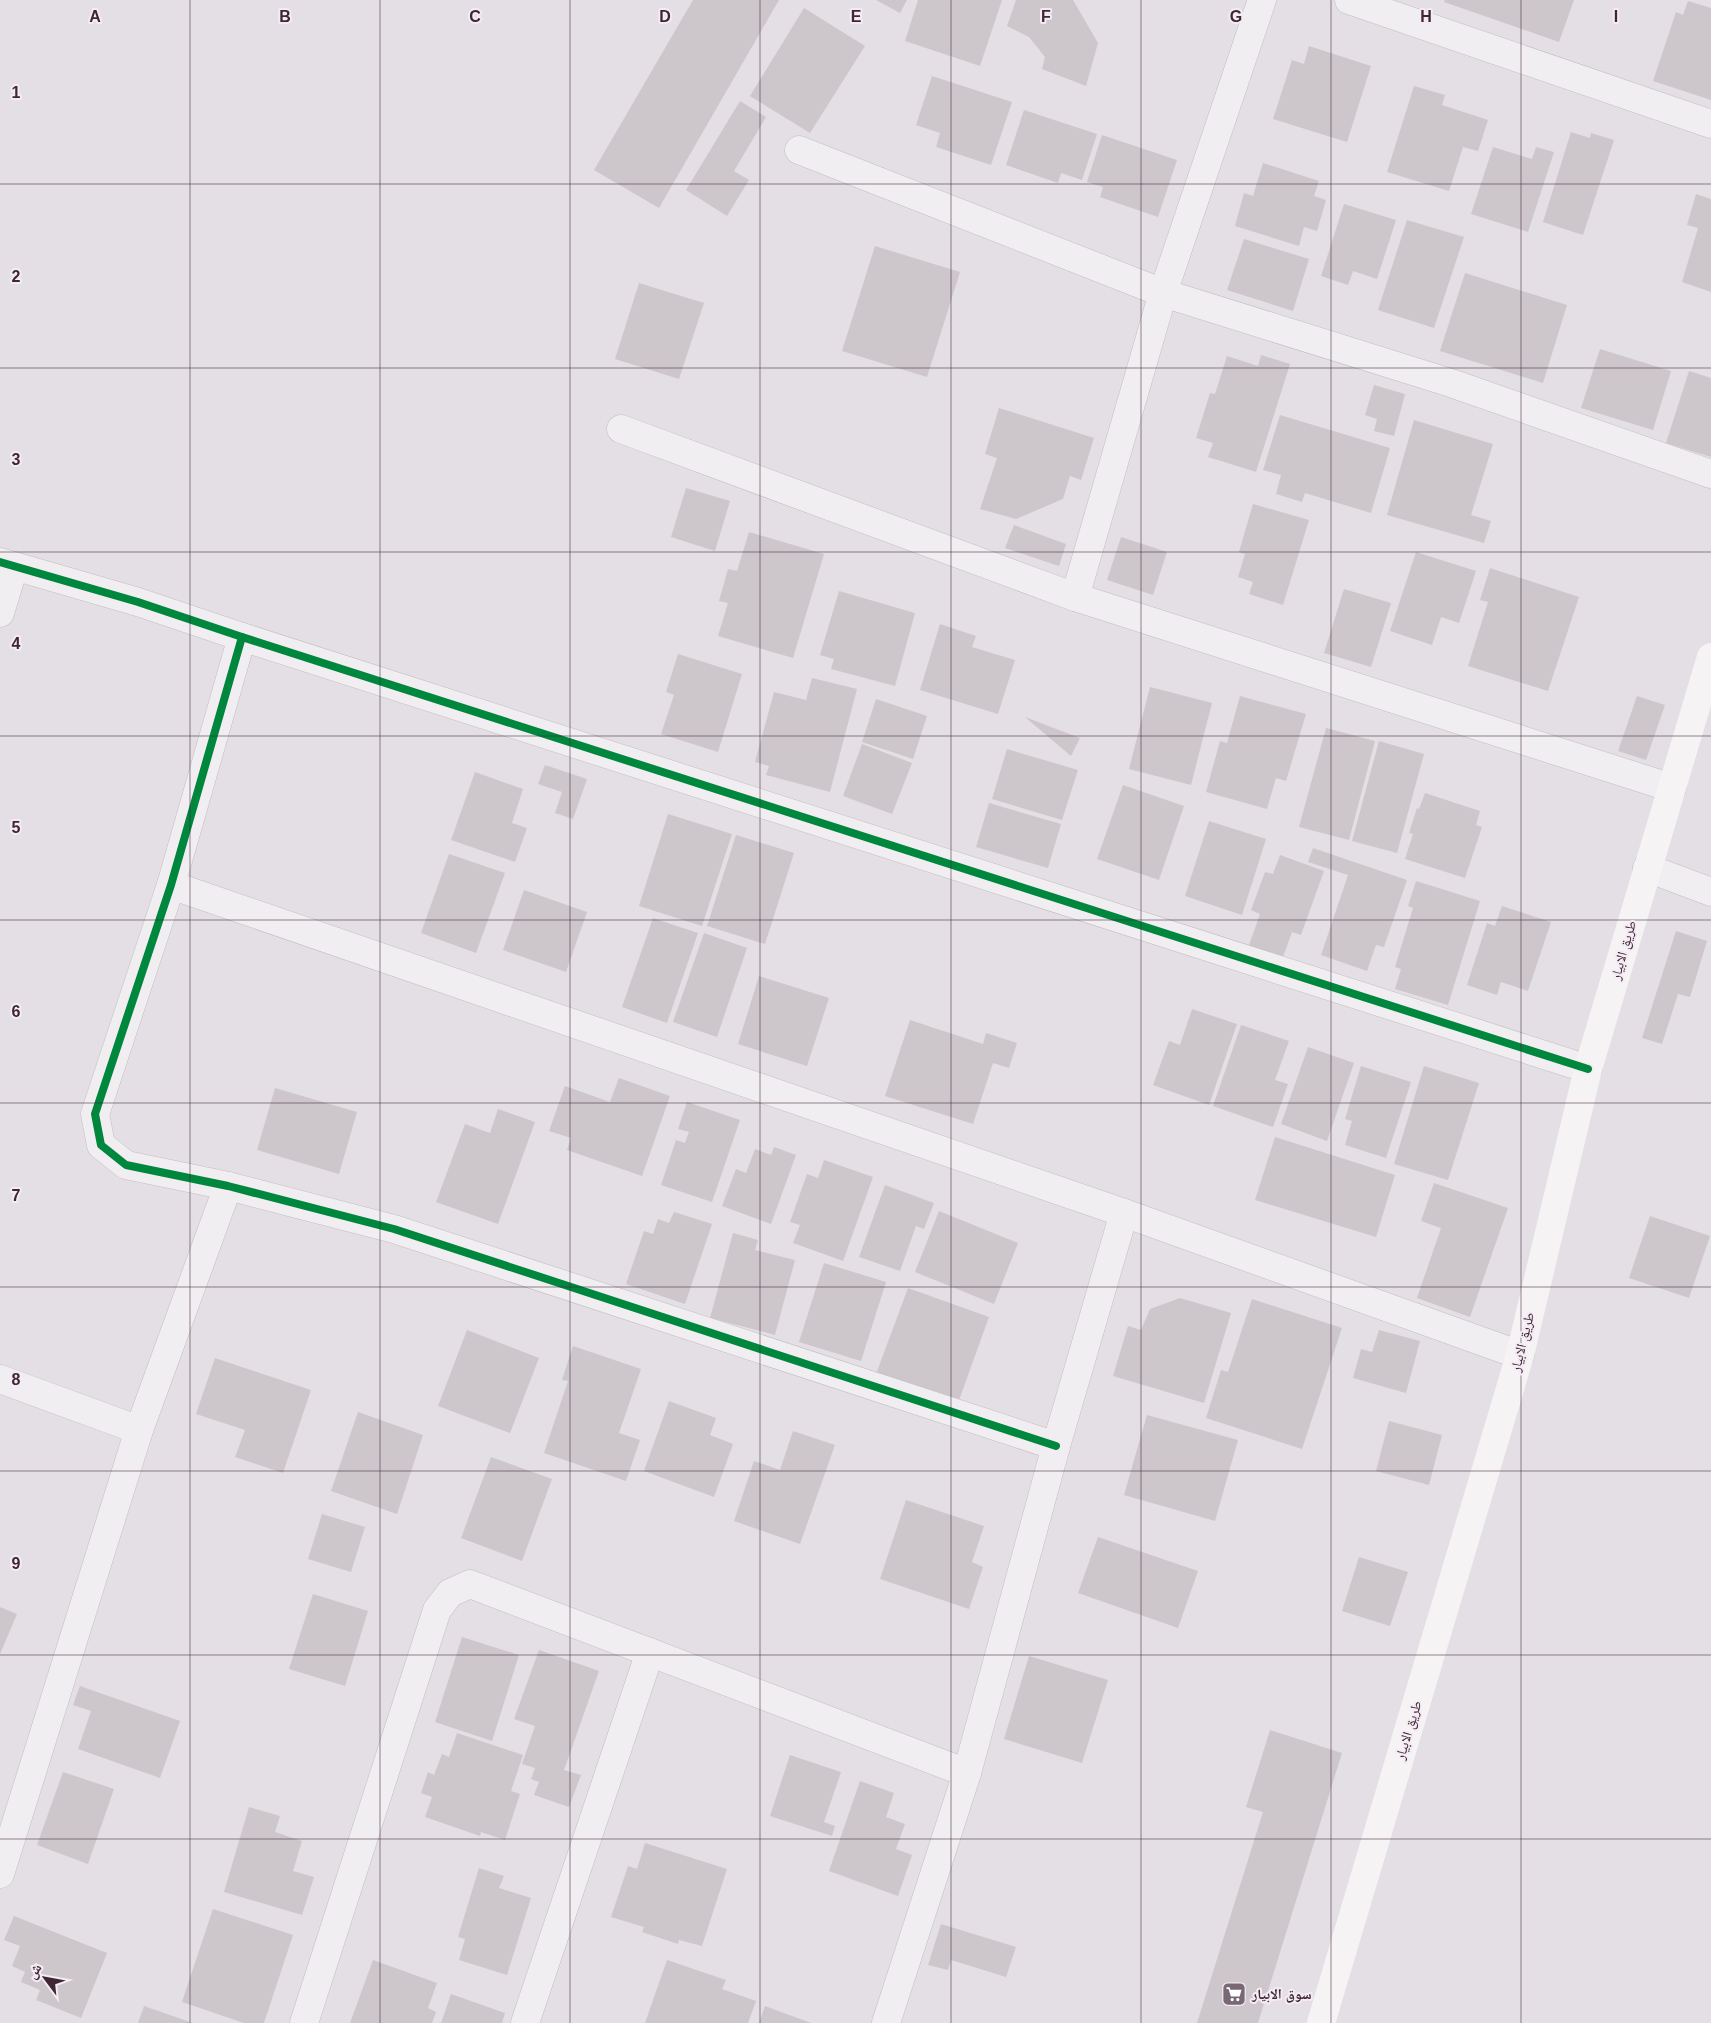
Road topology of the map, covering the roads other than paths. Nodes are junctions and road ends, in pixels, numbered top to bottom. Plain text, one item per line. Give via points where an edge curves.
1 (1262, 0) edge
2 (1349, 0) edge
3 (1711, 124) edge
4 (799, 150) dead end
5 (1163, 292) junction
6 (621, 428) dead end
7 (1711, 474) edge
8 (7, 564) edge
9 (1075, 597) junction
10 (0, 613) edge
11 (242, 637) junction
12 (1711, 657) edge
13 (1672, 788) junction
14 (1647, 868) junction
15 (171, 885) junction
16 (1711, 892) edge
17 (1588, 1069) junction
18 (228, 1186) junction
19 (1124, 1213) junction
20 (1520, 1355) junction
21 (0, 1378) edge
22 (139, 1430) junction
23 (1056, 1446) junction
24 (650, 1652) junction
25 (967, 1773) junction
26 (0, 1874) edge
27 (304, 2023) edge
28 (525, 2023) edge
29 (886, 2023) edge
30 (1321, 2023) edge

1 - 5 street
2 - 3 street
4 - 5 street
5 - 7 street via 1451,383
5 - 9 street
6 - 9 street
8 - 10 street
8 - 11 street via 138,602
9 - 13 street
11 - 15 street
11 - 17 street
12 - 13 main road, طريق الابيار
13 - 14 main road, طريق الابيار
14 - 16 street
14 - 17 main road, طريق الابيار
15 - 18 street via 95,1114 102,1145 126,1164
15 - 19 street
17 - 20 main road, طريق الابيار
18 - 22 street
18 - 23 street via 394,1229
19 - 20 street
19 - 23 street
20 - 30 main road, طريق الابيار
21 - 22 street
22 - 26 street
23 - 25 street
24 - 25 street
24 - 27 street via 470,1584 450,1593 437,1610
24 - 28 street
25 - 29 street

